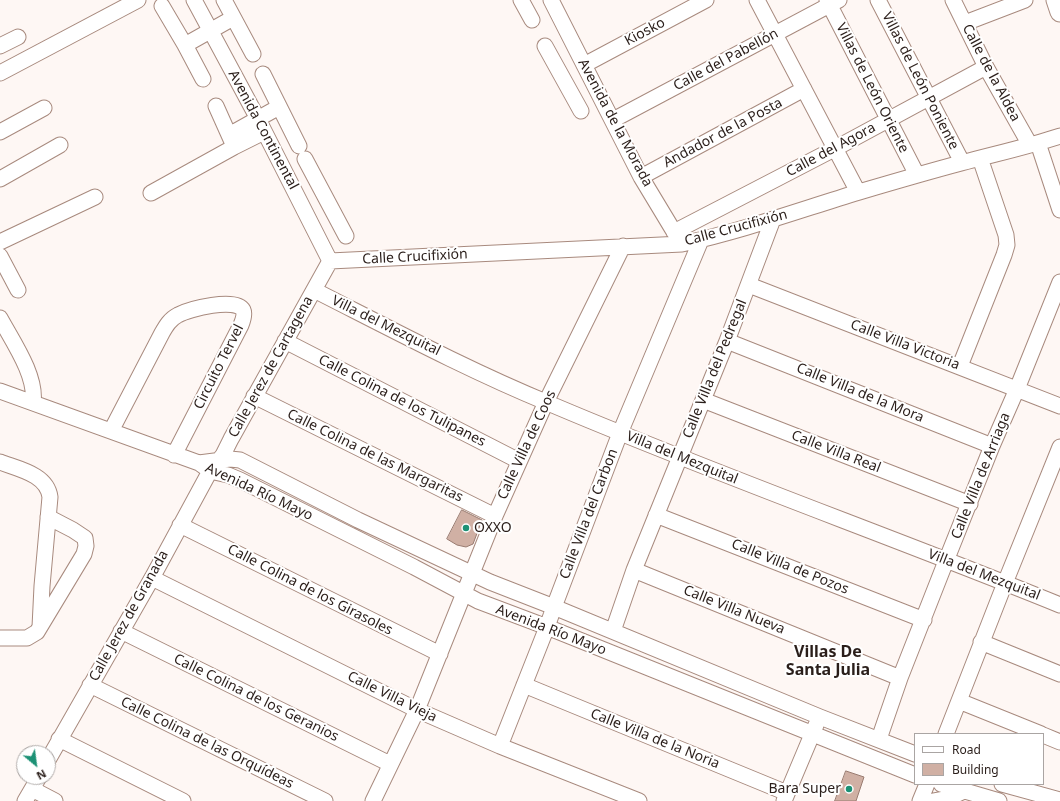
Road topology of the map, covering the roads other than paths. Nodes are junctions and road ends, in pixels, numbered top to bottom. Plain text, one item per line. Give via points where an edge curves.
1 (138, 0) edge
2 (194, 0) edge
3 (224, 0) edge
4 (523, 0) edge
5 (706, 0) edge
6 (757, 0) edge
7 (878, 0) edge
8 (953, 0) edge
9 (1025, 0) edge
10 (1056, 0) edge
11 (557, 2) edge
12 (832, 2) edge
13 (162, 6) dead end
14 (1060, 12) edge
15 (233, 18) junction
16 (532, 20) dead end
17 (965, 23) junction
18 (211, 31) junction
19 (775, 34) junction
20 (18, 37) dead end
21 (185, 44) junction
22 (0, 46) edge
23 (545, 46) dead end
24 (253, 54) dead end
25 (986, 67) junction
26 (587, 71) junction
27 (0, 73) edge
28 (263, 74) dead end
29 (203, 79) dead end
30 (569, 89) junction
31 (804, 89) junction
32 (928, 98) junction
33 (216, 106) dead end
34 (279, 107) junction
35 (44, 108) dead end
36 (581, 111) dead end
37 (613, 120) junction
38 (889, 120) junction
39 (261, 126) junction
40 (0, 132) edge
41 (1060, 136) edge
42 (232, 141) junction
43 (1034, 144) junction
44 (60, 145) dead end
45 (836, 148) junction
46 (980, 158) junction
47 (962, 162) junction
48 (917, 175) junction
49 (642, 177) junction
50 (0, 179) edge
51 (858, 192) junction
52 (152, 193) dead end
53 (323, 194) junction
54 (95, 197) dead end
55 (302, 206) junction
56 (1060, 210) edge
57 (773, 219) junction
58 (346, 236) dead end
59 (678, 238) junction
60 (701, 240) junction
61 (0, 242) edge
62 (623, 246) junction
63 (0, 256) edge
64 (330, 261) junction
65 (1060, 282) edge
66 (749, 285) junction
67 (18, 290) dead end
68 (314, 290) junction
69 (0, 318) edge
70 (4, 335) edge
71 (727, 340) junction
72 (285, 341) junction
73 (960, 366) junction
74 (1017, 389) junction
75 (0, 391) edge
76 (254, 396) junction
77 (703, 400) junction
78 (546, 402) junction
79 (33, 403) junction
80 (1060, 406) edge
81 (111, 431) junction
82 (620, 433) junction
83 (992, 446) junction
84 (1060, 447) edge
85 (174, 455) junction
86 (680, 458) junction
87 (519, 461) junction
88 (0, 462) edge
89 (209, 465) junction
90 (970, 504) junction
91 (656, 515) junction
92 (495, 516) junction
93 (48, 517) junction
94 (180, 525) junction
95 (946, 561) junction
96 (634, 570) junction
97 (471, 574) junction
98 (152, 578) junction
99 (1005, 583) junction
100 (463, 594) junction
101 (1060, 605) edge
102 (554, 607) junction
103 (924, 620) junction
104 (40, 627) junction
105 (547, 627) junction
106 (121, 631) junction
107 (613, 631) junction
108 (0, 638) edge
109 (981, 642) junction
110 (440, 654) junction
111 (1060, 674) edge
112 (900, 678) junction
113 (90, 685) junction
114 (524, 685) junction
115 (959, 701) junction
116 (417, 710) junction
117 (820, 717) junction
118 (946, 733) edge
119 (1039, 733) edge
120 (812, 734) junction
121 (1044, 735) edge
122 (59, 739) junction
123 (879, 740) junction
124 (1060, 742) edge
125 (56, 745) edge
126 (500, 746) junction
127 (914, 754) edge
128 (390, 764) junction
129 (914, 775) edge
130 (927, 785) edge
131 (944, 785) edge
132 (1006, 785) edge
133 (32, 789) edge
134 (971, 795) edge
135 (785, 797) edge
136 (1060, 800) edge
137 (55, 801) edge
138 (183, 801) edge
139 (325, 801) edge
140 (373, 801) edge
141 (639, 801) edge
142 (920, 801) edge
143 (933, 801) edge
144 (999, 801) edge

1 - 27 street
2 - 18 street, Avenida Continental
3 - 15 street
4 - 16 street
5 - 26 street, Kiosko
6 - 19 street
7 - 32 street, Villas de León Poniente
8 - 17 street, Calle de la Aldea
9 - 17 street
10 - 14 main road
11 - 26 street, Avenida de la Morada
12 - 19 street, Calle del Pabellón
12 - 38 street, Villas de León Oriente
13 - 21 street
15 - 18 street
15 - 24 street
17 - 25 street, Calle de la Aldea
18 - 21 street
18 - 39 street, Avenida Continental
19 - 31 street
19 - 37 street, Calle del Pabellón
20 - 22 street
21 - 29 street
23 - 30 street
25 - 32 street, Calle del Agora
25 - 43 street, Calle de la Aldea
26 - 30 street, Kiosko
26 - 37 street, Avenida de la Morada
28 - 34 street
30 - 36 street
31 - 45 street
31 - 49 street, Andador de la Posta
32 - 38 street, Calle del Agora
32 - 47 street, Villas de León Poniente
33 - 42 street
34 - 39 street
34 - 53 street
35 - 40 street
37 - 49 street, Avenida de la Morada
38 - 45 street, Calle del Agora
38 - 48 street, Villas de León Oriente
39 - 42 street
39 - 55 street, Avenida Continental
41 - 43 street, Calle Crucifixión
42 - 52 street
43 - 46 street, Calle Crucifixión
43 - 56 street, Calle de la Aldea
44 - 50 street
45 - 51 street
45 - 59 street, Calle del Agora
46 - 47 street, Calle Crucifixión
46 - 73 street via 1006,235 1007,245
47 - 48 street, Calle Crucifixión
48 - 51 street, Calle Crucifixión
49 - 59 street, Avenida de la Morada
51 - 57 street, Calle Crucifixión
53 - 55 street
53 - 58 street
54 - 61 street
55 - 64 street, Avenida Continental
57 - 60 street, Calle Crucifixión
57 - 66 street, Calle Villa del Pedregal
59 - 60 street, Calle Crucifixión
59 - 62 street, Calle Crucifixión
60 - 82 street, Calle Villa del Carbon
62 - 64 street, Calle Crucifixión
62 - 78 street, Calle Villa de Coos
63 - 67 street
64 - 68 street, Calle Jerez de Cartagena
65 - 74 street, Calle Villa de Arriaga
66 - 71 street, Calle Villa del Pedregal
66 - 73 street, Calle Villa Victoria
68 - 72 street, Calle Jerez de Cartagena
68 - 78 street, Villa del Mezquital
69 - 70 street
70 - 79 street via 24,364 31,381
71 - 77 street, Calle Villa del Pedregal
71 - 83 street, Calle Villa de la Mora
72 - 76 street, Calle Jerez de Cartagena
72 - 87 street, Calle Colina de los Tulipanes
73 - 74 street, Calle Villa Victoria
74 - 80 street, Calle Villa Victoria
74 - 83 street, Calle Villa de Arriaga
75 - 79 street, Avenida Río Mayo
76 - 89 street, Calle Jerez de Cartagena via 228,447
76 - 92 street, Calle Colina de las Margaritas
77 - 86 street, Calle Villa del Pedregal
77 - 90 street, Calle Villa Real
78 - 82 street, Villa del Mezquital
78 - 87 street, Calle Villa de Coos
79 - 81 street, Avenida Río Mayo
81 - 85 street, Avenida Río Mayo
81 - 85 street, Circuito Tervel via 171,320 193,310 227,303 239,306 244,313 242,325
82 - 86 street, Villa del Mezquital
82 - 102 street, Calle Villa del Carbon
83 - 90 street, Calle Villa de Arriaga
84 - 99 street
85 - 89 street, Avenida Río Mayo
86 - 91 street, Calle Villa del Pedregal
86 - 95 street, Villa del Mezquital
87 - 92 street, Calle Villa de Coos
88 - 93 street via 42,480 49,490
89 - 94 street, Calle Jerez de Granada
89 - 97 street, Avenida Río Mayo via 230,459 240,460
89 - 100 street, Avenida Río Mayo
90 - 95 street, Calle Villa de Arriaga
91 - 96 street, Calle Villa del Pedregal
91 - 103 street, Calle Villa de Pozos
92 - 97 street, Calle Villa de Coos
93 - 104 street
93 - 104 street via 85,538 86,546 84,554
94 - 98 street, Calle Jerez de Granada
94 - 110 street, Calle Colina de los Girasoles
95 - 99 street, Villa del Mezquital
95 - 103 street, Calle Villa de Arriaga
96 - 107 street, Calle Villa del Pedregal
96 - 112 street, Calle Villa Nueva
97 - 100 street, Calle Villa de Coos
97 - 102 street, Avenida Río Mayo
98 - 106 street, Calle Jerez de Granada
98 - 116 street, Calle Villa Vieja
99 - 101 street, Villa del Mezquital
99 - 109 street
100 - 105 street, Avenida Río Mayo
100 - 110 street, Calle Villa de Coos
102 - 105 street, Calle Villa del Carbon
102 - 107 street, Avenida Río Mayo
103 - 112 street, Calle Villa de Arriaga
104 - 108 street via 27,638
105 - 114 street, Calle Villa del Carbon
105 - 120 street, Avenida Río Mayo
106 - 113 street, Calle Jerez de Granada
106 - 128 street, Calle Colina de los Geranios
107 - 117 street, Avenida Río Mayo
109 - 111 street
109 - 115 street
110 - 116 street, Calle Villa de Coos
112 - 123 street, Calle Villa de Arriaga
113 - 122 street, Calle Jerez de Granada
113 - 139 street, Calle Colina de las Orquídeas
114 - 126 street, Calle Villa del Carbon
114 - 135 street, Calle Villa de la Noria
115 - 118 street
115 - 119 street
116 - 126 street, Calle Villa Vieja
116 - 128 street, Calle Villa de Coos
117 - 120 street
117 - 123 street, Avenida Río Mayo
120 - 129 street, Avenida Río Mayo
120 - 135 street
121 - 124 street
122 - 125 street, Calle Jerez de Granada
122 - 138 street
123 - 127 street, Avenida Río Mayo
126 - 141 street, Calle Villa Vieja
128 - 140 street, Calle Villa de Coos
130 - 142 street
131 - 134 street
132 - 136 street
133 - 137 street
134 - 143 street
134 - 144 street

